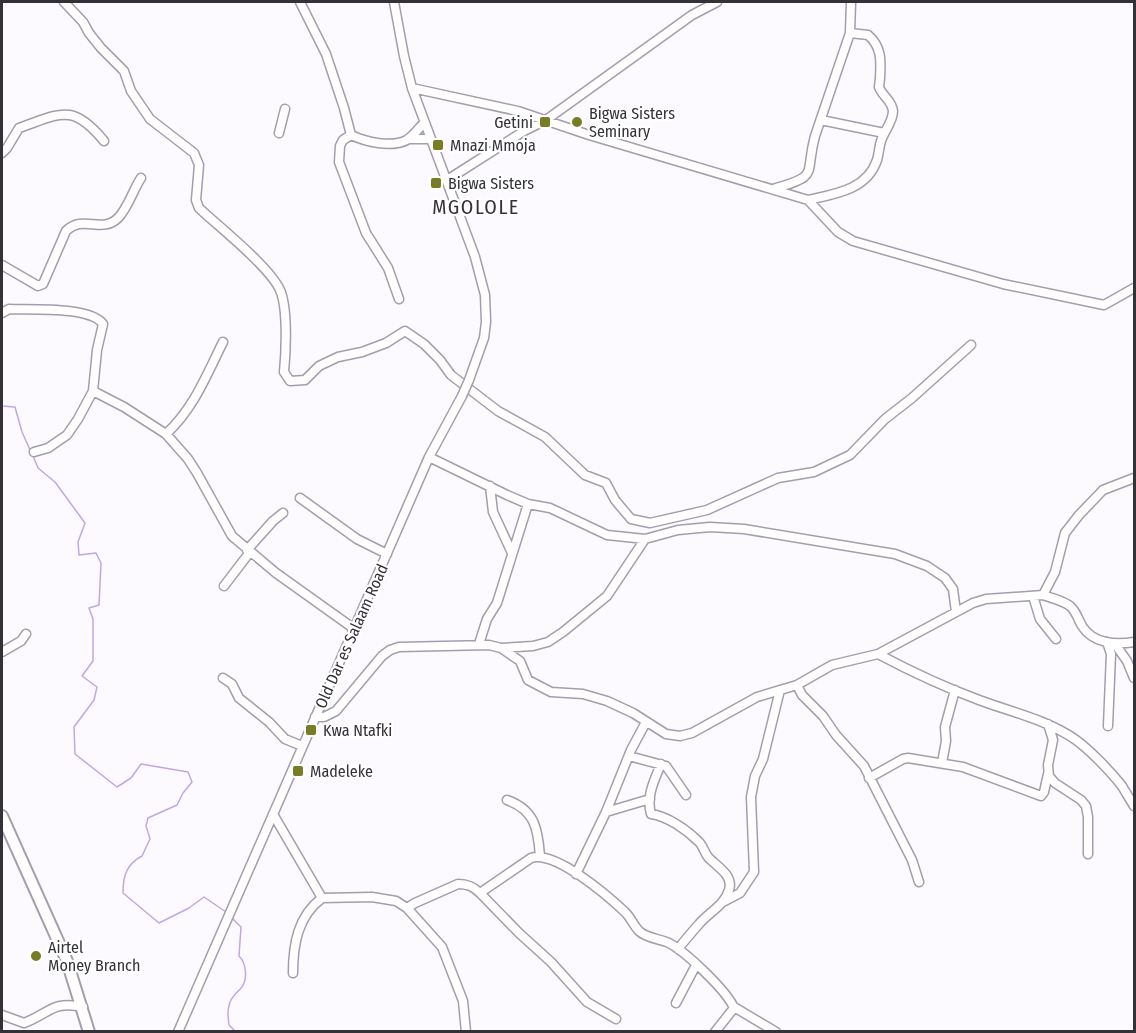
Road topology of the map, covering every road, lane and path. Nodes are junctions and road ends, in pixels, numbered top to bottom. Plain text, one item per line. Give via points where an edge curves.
1 (64, 2) edge
2 (300, 2) edge
3 (394, 2) edge
4 (717, 2) edge
5 (851, 2) edge
6 (850, 33) junction
7 (412, 88) junction
8 (285, 109) dead end
9 (546, 120) junction
10 (821, 120) junction
11 (424, 123) junction
12 (279, 133) dead end
13 (884, 133) junction
14 (351, 135) junction
15 (408, 139) junction
16 (431, 139) junction
17 (104, 141) dead end
18 (2, 153) edge
19 (141, 178) dead end
20 (447, 180) junction
21 (772, 190) junction
22 (808, 200) junction
23 (2, 265) edge
24 (1134, 288) edge
25 (399, 299) dead end
26 (2, 312) edge
27 (223, 342) dead end
28 (971, 345) dead end
29 (93, 391) junction
30 (166, 435) junction
31 (34, 452) dead end
32 (429, 457) junction
33 (1134, 478) edge
34 (490, 486) junction
35 (300, 498) dead end
36 (528, 504) junction
37 (283, 513) dead end
38 (645, 539) junction
39 (249, 551) junction
40 (512, 553) junction
41 (387, 554) junction
42 (224, 586) dead end
43 (1043, 595) junction
44 (1033, 596) junction
45 (956, 612) junction
46 (353, 628) junction
47 (26, 634) dead end
48 (1056, 639) dead end
49 (1134, 642) edge
50 (1111, 643) junction
51 (479, 644) junction
52 (501, 648) junction
53 (2, 652) edge
54 (878, 654) junction
55 (223, 678) dead end
56 (1134, 678) edge
57 (797, 685) junction
58 (780, 690) junction
59 (955, 690) junction
60 (315, 717) junction
61 (646, 722) junction
62 (1048, 724) junction
63 (1108, 726) dead end
64 (303, 746) junction
65 (629, 756) junction
66 (942, 763) junction
67 (661, 764) junction
68 (1048, 774) junction
69 (869, 778) junction
70 (686, 795) dead end
71 (650, 799) junction
72 (507, 800) dead end
73 (1134, 806) edge
74 (606, 812) junction
75 (273, 814) junction
76 (2, 816) edge
77 (1088, 854) dead end
78 (540, 856) junction
79 (576, 874) junction
80 (919, 882) dead end
81 (480, 893) junction
82 (322, 898) junction
83 (722, 902) junction
84 (407, 908) junction
85 (678, 949) junction
86 (696, 965) junction
87 (293, 973) dead end
88 (676, 1003) dead end
89 (83, 1007) junction
90 (734, 1007) junction
91 (2, 1015) edge
92 (616, 1019) dead end
93 (89, 1032) edge
94 (178, 1032) edge
95 (466, 1032) edge
96 (715, 1032) edge
97 (776, 1032) edge

1 - 28 street via 124,71 131,91 150,119 194,153 199,165 199,208 264,268 280,289 286,349 284,372 290,381 305,380 319,366 386,343 405,331 441,360 451,375 489,404 545,437 585,475 606,483 631,519 650,523 707,510 778,478 814,472 850,455 885,419
2 - 14 street via 326,54
3 - 7 street
4 - 9 street via 692,15
5 - 6 street
6 - 10 street
6 - 13 street via 868,35 881,55 879,87 893,110
7 - 9 street via 476,100
7 - 11 street
8 - 12 street
9 - 20 street
9 - 21 street
10 - 13 street
10 - 21 street via 806,176
11 - 15 street
11 - 16 street
13 - 22 street via 872,171 863,181 842,192
14 - 15 street via 369,142
14 - 25 street via 340,146 339,162 366,233 388,268
15 - 16 street
16 - 20 street
17 - 18 street via 75,116 60,113 19,128
19 - 23 street via 114,221 98,225 80,222 66,231 43,284 38,286
20 - 32 street, Old Dar es Salaam Road, bridge via 475,257 485,295 486,322 469,381
21 - 22 street
22 - 24 street via 838,232 853,241 1003,284 1104,305
26 - 29 street via 60,310 100,319 103,324
27 - 30 street via 192,405
29 - 30 street
29 - 31 street via 67,435
30 - 39 street via 188,459 227,528
32 - 34 street
32 - 41 street, Old Dar es Salaam Road
33 - 43 street via 1103,490 1079,515 1065,533 1055,572
34 - 36 street
34 - 40 street via 495,518
35 - 41 street via 357,539
36 - 38 street via 550,508 607,535
36 - 40 street
37 - 39 street
38 - 45 street via 710,527 772,532 889,552 918,561 945,578 953,589
38 - 52 street via 607,596 563,632 533,646
39 - 42 street
39 - 46 street
40 - 51 street
41 - 46 street, Old Dar es Salaam Road
43 - 44 street
43 - 50 street via 1070,606 1085,631
44 - 45 street via 982,600
44 - 48 street via 1040,618
45 - 54 street
46 - 60 street, Old Dar es Salaam Road
47 - 53 street
49 - 50 street
50 - 56 street via 1127,661
50 - 63 street
51 - 52 street
51 - 60 street via 390,650 336,711
52 - 61 street via 520,662 528,681 551,692 583,694 607,701
54 - 57 street via 832,665
54 - 59 street
55 - 64 street via 285,740
57 - 58 street
57 - 69 street via 864,766
58 - 61 street via 737,706 685,735 666,734
58 - 83 street via 751,797 754,872 740,893
59 - 62 street
59 - 66 street via 945,727
60 - 64 street, Old Dar es Salaam Road
61 - 65 street
62 - 68 street via 1053,741
62 - 73 street via 1084,746
64 - 75 street, Old Dar es Salaam Road
65 - 67 street
65 - 74 street
66 - 68 street via 1041,796
66 - 69 street via 906,758
67 - 70 street via 672,772
67 - 71 street
68 - 77 street via 1086,806
69 - 80 street via 912,860
71 - 74 street
71 - 83 street via 651,814 667,819 699,842 720,866 730,886
72 - 78 street via 522,807 532,819 538,832
74 - 79 street
75 - 82 street
75 - 94 street, Old Dar es Salaam Road
76 - 89 main road via 67,961
78 - 79 street
78 - 81 street via 526,861
79 - 85 street via 625,912 639,931
81 - 84 street via 474,887 458,884
81 - 92 street via 587,1002
82 - 84 street via 372,897 396,901
82 - 87 street via 303,921 293,954
83 - 85 street
84 - 95 street via 442,947 463,1001
85 - 86 street
86 - 88 street
86 - 90 street
89 - 91 street via 58,1006 24,1023
89 - 93 main road
90 - 96 street
90 - 97 street

